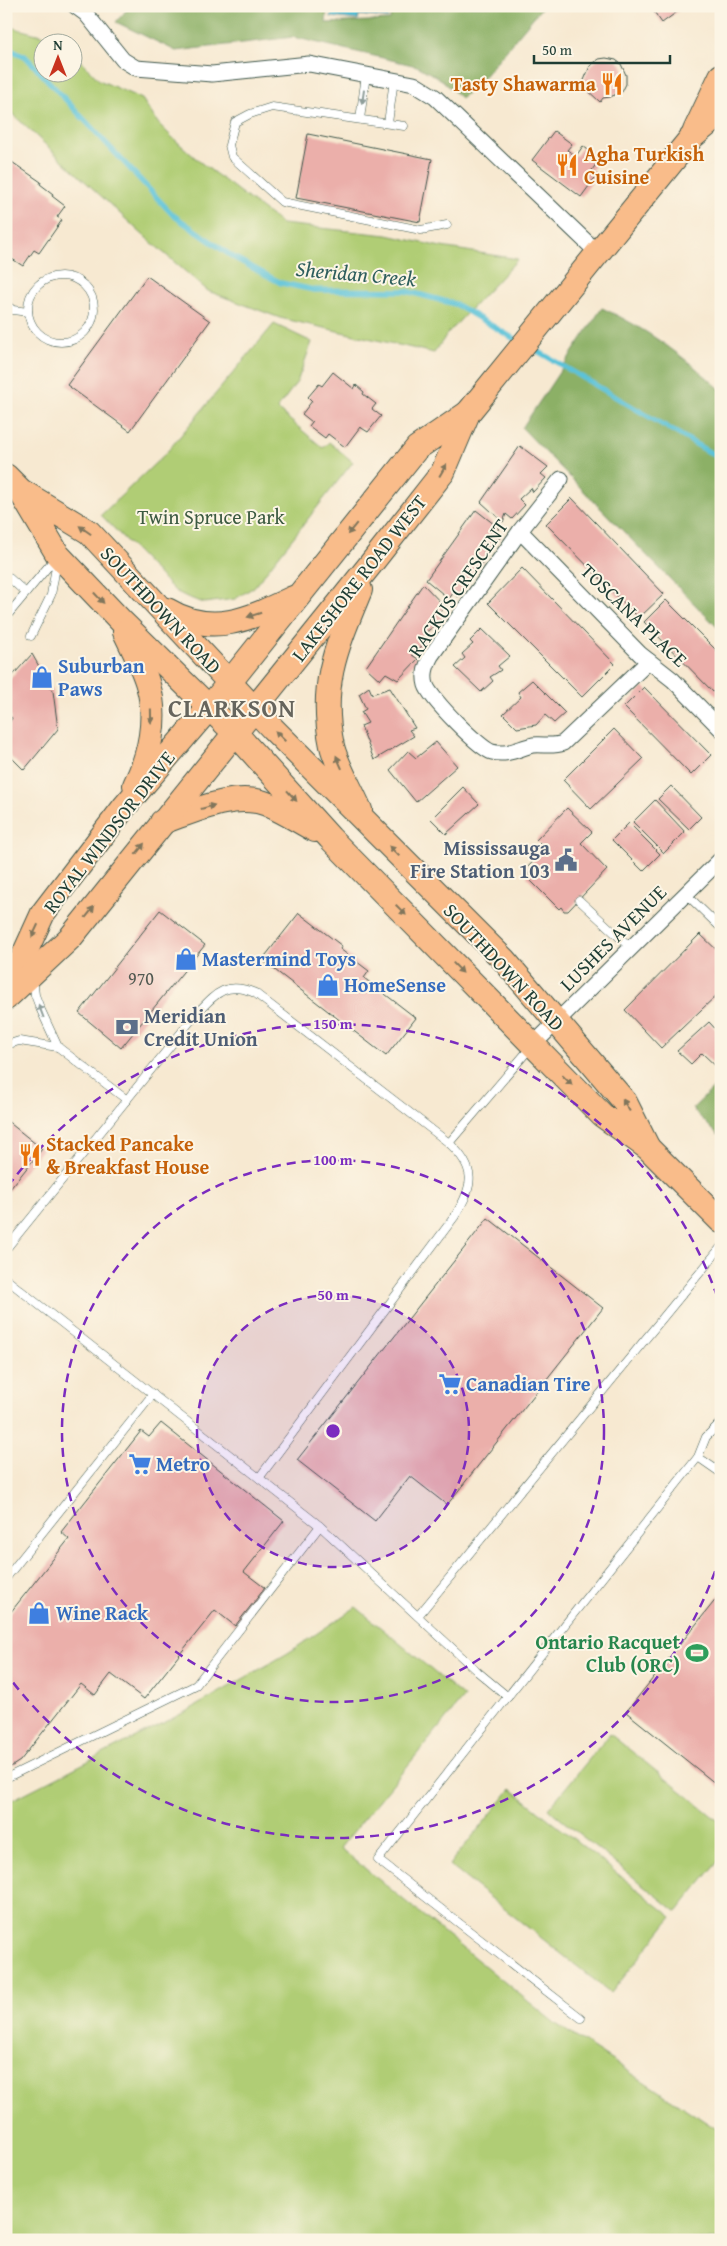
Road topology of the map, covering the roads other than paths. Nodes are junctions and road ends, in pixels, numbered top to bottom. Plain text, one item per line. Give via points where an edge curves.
1 (75, 6) edge
2 (366, 74) junction
3 (721, 76) edge
4 (394, 80) junction
5 (721, 113) edge
6 (360, 119) junction
7 (388, 123) junction
8 (404, 126) dead end
9 (692, 137) junction
10 (447, 225) dead end
11 (598, 253) junction
12 (6, 305) edge
13 (28, 312) junction
14 (468, 414) junction
15 (561, 479) dead end
16 (13, 483) edge
17 (520, 531) junction
18 (58, 555) junction
19 (370, 564) junction
20 (6, 575) edge
21 (26, 593) junction
22 (299, 595) junction
23 (156, 603) junction
24 (6, 617) edge
25 (121, 621) junction
26 (31, 636) dead end
27 (649, 661) junction
28 (229, 682) junction
29 (209, 708) junction
30 (255, 710) junction
31 (721, 728) edge
32 (236, 734) junction
33 (125, 806) junction
34 (162, 822) junction
35 (366, 823) junction
36 (330, 838) junction
37 (721, 859) edge
38 (686, 894) junction
39 (579, 900) dead end
40 (721, 928) edge
41 (631, 948) junction
42 (33, 973) junction
43 (6, 994) edge
44 (6, 998) edge
45 (556, 1022) junction
46 (6, 1045) edge
47 (533, 1045) junction
48 (58, 1047) junction
49 (127, 1100) junction
50 (449, 1142) junction
51 (648, 1148) junction
52 (721, 1221) edge
53 (721, 1247) edge
54 (6, 1249) edge
55 (6, 1279) edge
56 (153, 1394) junction
57 (721, 1422) edge
58 (698, 1457) junction
59 (721, 1473) edge
60 (259, 1478) junction
61 (320, 1526) junction
62 (6, 1578) edge
63 (418, 1616) junction
64 (508, 1697) junction
65 (6, 1778) edge
66 (581, 2018) dead end

1 - 2 street via 86,14 123,60 136,68 212,74 304,63
2 - 4 street
2 -> 6 lane
3 - 9 main road, LAKESHORE ROAD WEST
4 - 7 lane
4 - 11 street via 414,84 431,93
5 - 9 main road, LAKESHORE ROAD WEST
6 - 7 lane
6 - 10 lane via 272,107 235,122 229,145 232,157 282,202 421,230
7 - 8 lane
9 - 11 main road, LAKESHORE ROAD WEST
11 - 14 main road, LAKESHORE ROAD WEST
12 - 13 lane via 13,310
13 - 13 lane via 33,290 49,278 60,276 71,277 81,283 94,302 91,324 84,333 63,342 42,336 35,329
19 -> 14 main road, LAKESHORE ROAD WEST via 443,472
14 -> 22 main road, LAKESHORE ROAD WEST via 417,448
15 - 17 street, RACKUS CRESCENT
16 - 18 main road, SOUTHDOWN ROAD
23 -> 16 main road, SOUTHDOWN ROAD via 89,532
17 - 27 street, TOSCANA PLACE
17 - 27 street, RACKUS CRESCENT via 425,668 429,692 481,748 506,754 532,745 563,743
18 - 21 lane
18 -> 25 main road, SOUTHDOWN ROAD
18 - 26 lane via 51,595
19 - 30 main road, LAKESHORE ROAD WEST
35 -> 19 main road via 332,747 326,696 336,648
20 - 21 lane
21 - 24 lane
22 -> 23 main road via 231,623 206,624 183,619
22 - 28 main road, LAKESHORE ROAD WEST
23 - 28 main road, SOUTHDOWN ROAD
25 - 29 main road, SOUTHDOWN ROAD
25 -> 33 main road via 148,685 151,701 151,743 143,770
27 - 31 street, TOSCANA PLACE
28 - 29 main road, ROYAL WINDSOR DRIVE
28 - 30 main road, SOUTHDOWN ROAD
29 - 32 main road, SOUTHDOWN ROAD
29 - 33 main road, ROYAL WINDSOR DRIVE
30 - 32 main road, LAKESHORE ROAD WEST
35 -> 30 main road, SOUTHDOWN ROAD
32 - 34 main road, ROYAL WINDSOR DRIVE
32 -> 36 main road, SOUTHDOWN ROAD
33 -> 43 main road, ROYAL WINDSOR DRIVE via 43,913
34 -> 36 main road via 226,802 244,800 265,804
42 -> 34 main road, ROYAL WINDSOR DRIVE via 71,937
45 -> 35 main road, SOUTHDOWN ROAD via 504,960
36 -> 47 main road, SOUTHDOWN ROAD
37 - 38 street, LUSHES AVENUE
38 - 40 lane
38 - 41 street, LUSHES AVENUE
39 - 41 lane
41 - 45 street, LUSHES AVENUE
42 - 44 main road, ROYAL WINDSOR DRIVE
48 -> 42 lane via 36,995
45 - 47 street, LUSHES AVENUE
51 -> 45 main road, SOUTHDOWN ROAD via 625,1102
46 - 48 lane via 20,1041
47 - 50 lane
47 -> 51 main road, SOUTHDOWN ROAD via 602,1115
48 - 49 lane
49 - 50 lane via 212,997 226,988 242,987 255,993
49 - 54 lane
50 - 60 lane via 468,1167 471,1180 467,1196
51 - 52 main road, SOUTHDOWN ROAD
53 - 63 lane
55 - 56 lane
56 - 60 lane
56 - 62 lane
57 - 58 lane via 706,1436
58 - 59 lane
58 - 64 lane
60 - 61 lane
61 - 63 lane
61 - 65 lane via 196,1685
63 - 64 lane
64 - 66 lane via 378,1860

